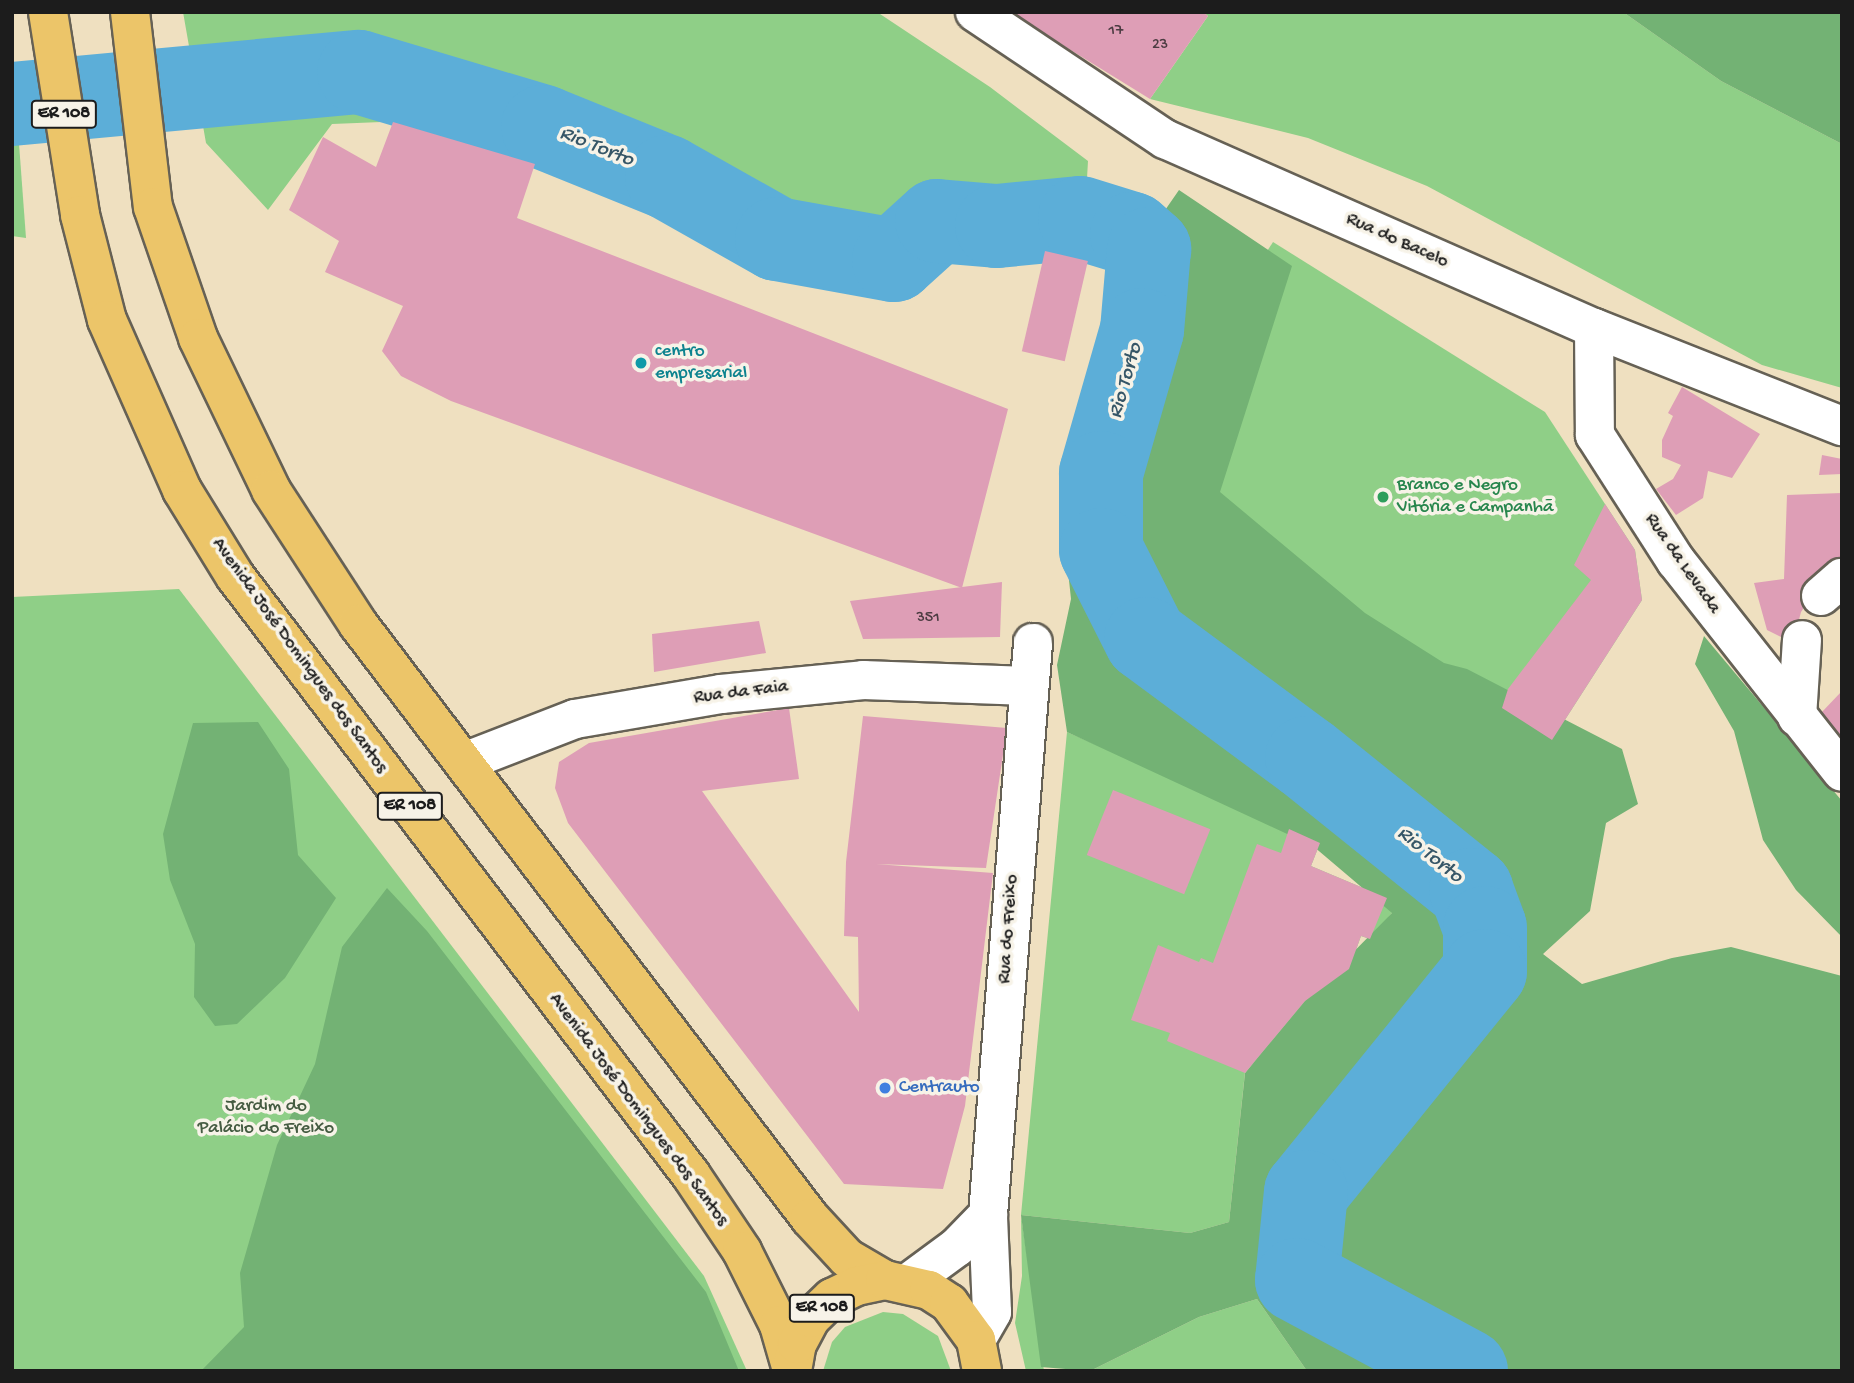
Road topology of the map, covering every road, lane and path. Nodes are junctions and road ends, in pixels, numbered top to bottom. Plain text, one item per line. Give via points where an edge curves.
1 (48, 12) edge
2 (130, 12) edge
3 (975, 12) edge
4 (1594, 328) junction
5 (1842, 426) edge
6 (1802, 640) dead end
7 (1033, 643) dead end
8 (1028, 685) junction
9 (1797, 717) junction
10 (464, 762) junction
11 (1842, 772) edge
12 (988, 1216) junction
13 (897, 1282) junction
14 (982, 1361) edge
15 (792, 1370) edge

1 - 15 main road, Avenida José Domingues dos Santos / ER 108 via 80,215 107,320 182,490 229,565 691,1175 742,1251 779,1325
2 - 10 main road, ER 108 via 153,207 198,338 271,490 358,624
3 - 4 street, Rua do Bacelo via 1165,139
4 - 5 street, Rua do Bacelo
4 - 9 street, Rua da Levada via 1595,435 1676,561
6 - 9 street
7 - 8 street, Rua do Freixo
8 - 10 street, Rua da Faia via 863,680 721,694 575,719
8 - 12 street, Rua do Freixo
9 - 11 street, Rua da Levada
10 - 13 main road, ER 108 via 810,1218 847,1258
12 - 13 street via 957,1247
12 - 14 street, Rua do Freixo via 992,1312
13 - 14 main road, ER 108 via 949,1303
13 - 15 main road, ER 108 via 857,1286 818,1312 797,1344

